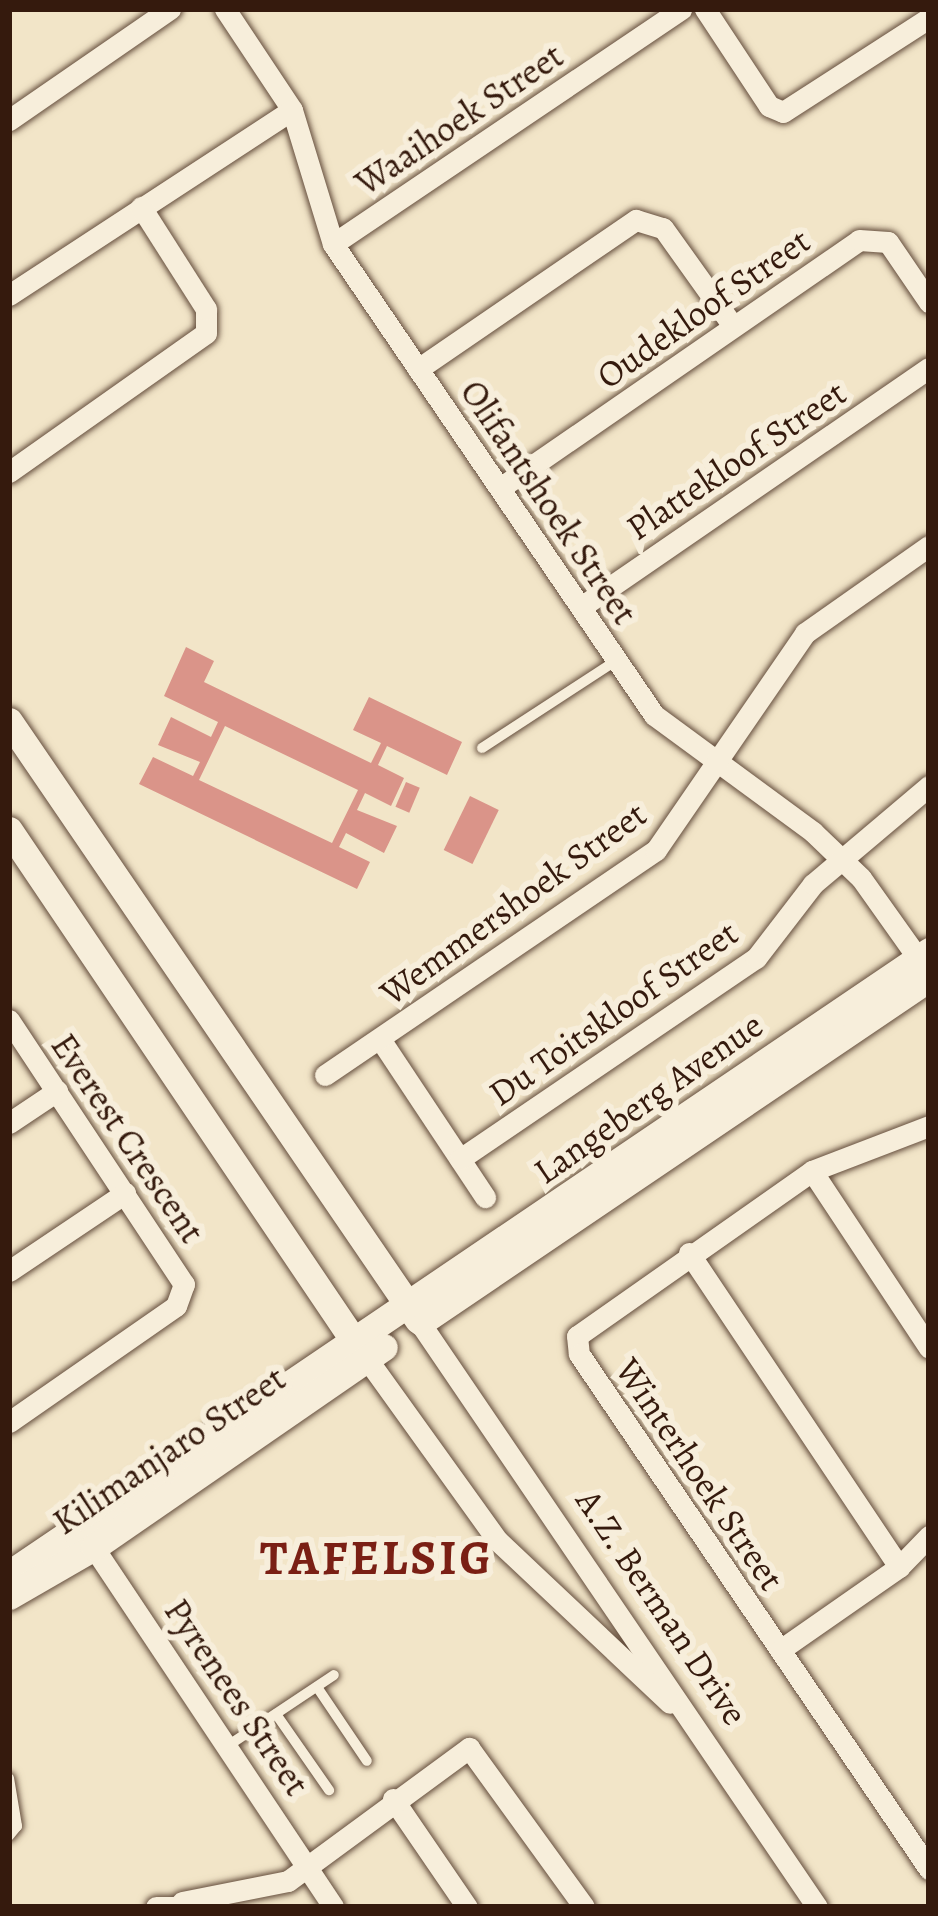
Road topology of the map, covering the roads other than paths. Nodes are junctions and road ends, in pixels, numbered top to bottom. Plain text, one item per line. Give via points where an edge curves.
1 (170, 9) edge
2 (225, 9) edge
3 (681, 9) edge
4 (705, 9) edge
5 (929, 18) edge
6 (292, 110) junction
7 (9, 119) edge
8 (141, 207) junction
9 (333, 244) junction
10 (9, 295) edge
11 (929, 302) edge
12 (733, 326) junction
13 (929, 368) edge
14 (418, 369) junction
15 (9, 472) edge
16 (500, 488) junction
17 (929, 546) edge
18 (581, 607) junction
19 (617, 660) junction
20 (9, 722) edge
21 (482, 748) dead end
22 (718, 764) junction
23 (929, 786) edge
24 (9, 830) edge
25 (840, 857) junction
26 (926, 965) edge
27 (9, 1020) edge
28 (380, 1039) junction
29 (325, 1076) dead end
30 (57, 1091) junction
31 (9, 1124) edge
32 (929, 1126) edge
33 (460, 1159) junction
34 (812, 1172) junction
35 (125, 1193) junction
36 (484, 1197) dead end
37 (689, 1253) junction
38 (9, 1271) edge
39 (415, 1316) junction
40 (929, 1348) edge
41 (361, 1351) junction
42 (9, 1422) edge
43 (929, 1536) edge
44 (87, 1538) junction
45 (899, 1568) junction
46 (9, 1574) edge
47 (9, 1596) edge
48 (780, 1650) junction
49 (334, 1675) dead end
50 (316, 1687) junction
51 (275, 1714) junction
52 (229, 1745) junction
53 (720, 1756) junction
54 (367, 1761) dead end
55 (9, 1778) edge
56 (329, 1790) dead end
57 (393, 1799) junction
58 (9, 1836) edge
59 (312, 1865) junction
60 (929, 1869) edge
61 (183, 1904) edge
62 (156, 1907) edge
63 (333, 1907) edge
64 (467, 1907) edge
65 (584, 1907) edge
66 (818, 1907) edge

1 - 7 street
2 - 6 street, Olifantshoek Street
3 - 9 street, Waaihoek Street
4 - 5 street via 769,106 783,112
6 - 8 street
6 - 9 street, Olifantshoek Street
8 - 10 street
8 - 15 street via 206,309 206,333
9 - 14 street, Olifantshoek Street
11 - 12 street, Oudekloof Street via 888,242 874,236
12 - 14 street via 663,228 636,220
12 - 16 street, Oudekloof Street
13 - 18 street, Plattekloof Street
14 - 16 street, Olifantshoek Street
16 - 18 street, Olifantshoek Street
17 - 22 street, Wemmershoek Street via 805,633
18 - 19 street, Olifantshoek Street
19 - 21 lane
19 - 22 street, Olifantshoek Street via 663,724
20 - 39 street, A.Z. Berman Drive
22 - 25 street, Olifantshoek Street
22 - 28 street, Wemmershoek Street via 656,850
23 - 25 street, Du Toitskloof Street
24 - 41 street, A.Z. Berman Drive
25 - 26 street, Olifantshoek Street
25 - 33 street, Du Toitskloof Street via 756,958
26 - 39 street, Langeberg Avenue
27 - 30 street, Everest Crescent
28 - 29 street, Wemmershoek Street
28 - 33 street
30 - 31 street
30 - 35 street, Everest Crescent
32 - 34 street, Winterhoek Street
33 - 36 street
34 - 37 street, Winterhoek Street
34 - 40 street
35 - 38 street
35 - 42 street, Everest Crescent via 182,1279 183,1296
37 - 45 street
37 - 48 street, Winterhoek Street via 588,1323 577,1336 579,1354
39 - 41 street, Langeberg Avenue
39 - 53 street, A.Z. Berman Drive
41 - 44 street, Kilimanjaro Street
41 - 53 street, A.Z. Berman Drive via 533,1581 639,1671
43 - 45 street
44 - 46 street, Kilimanjaro Street
44 - 47 street, Kilimanjaro Street
44 - 52 street, Pyrenees Street
45 - 48 street
48 - 60 street, Winterhoek Street
49 - 50 lane
50 - 51 lane
50 - 54 lane
51 - 52 lane
51 - 56 lane
52 - 59 street, Pyrenees Street
53 - 66 street
55 - 58 lane via 17,1826
57 - 59 street
57 - 64 street
57 - 65 street via 476,1749
59 - 61 street via 288,1880
59 - 63 street, Pyrenees Street
61 - 62 street

